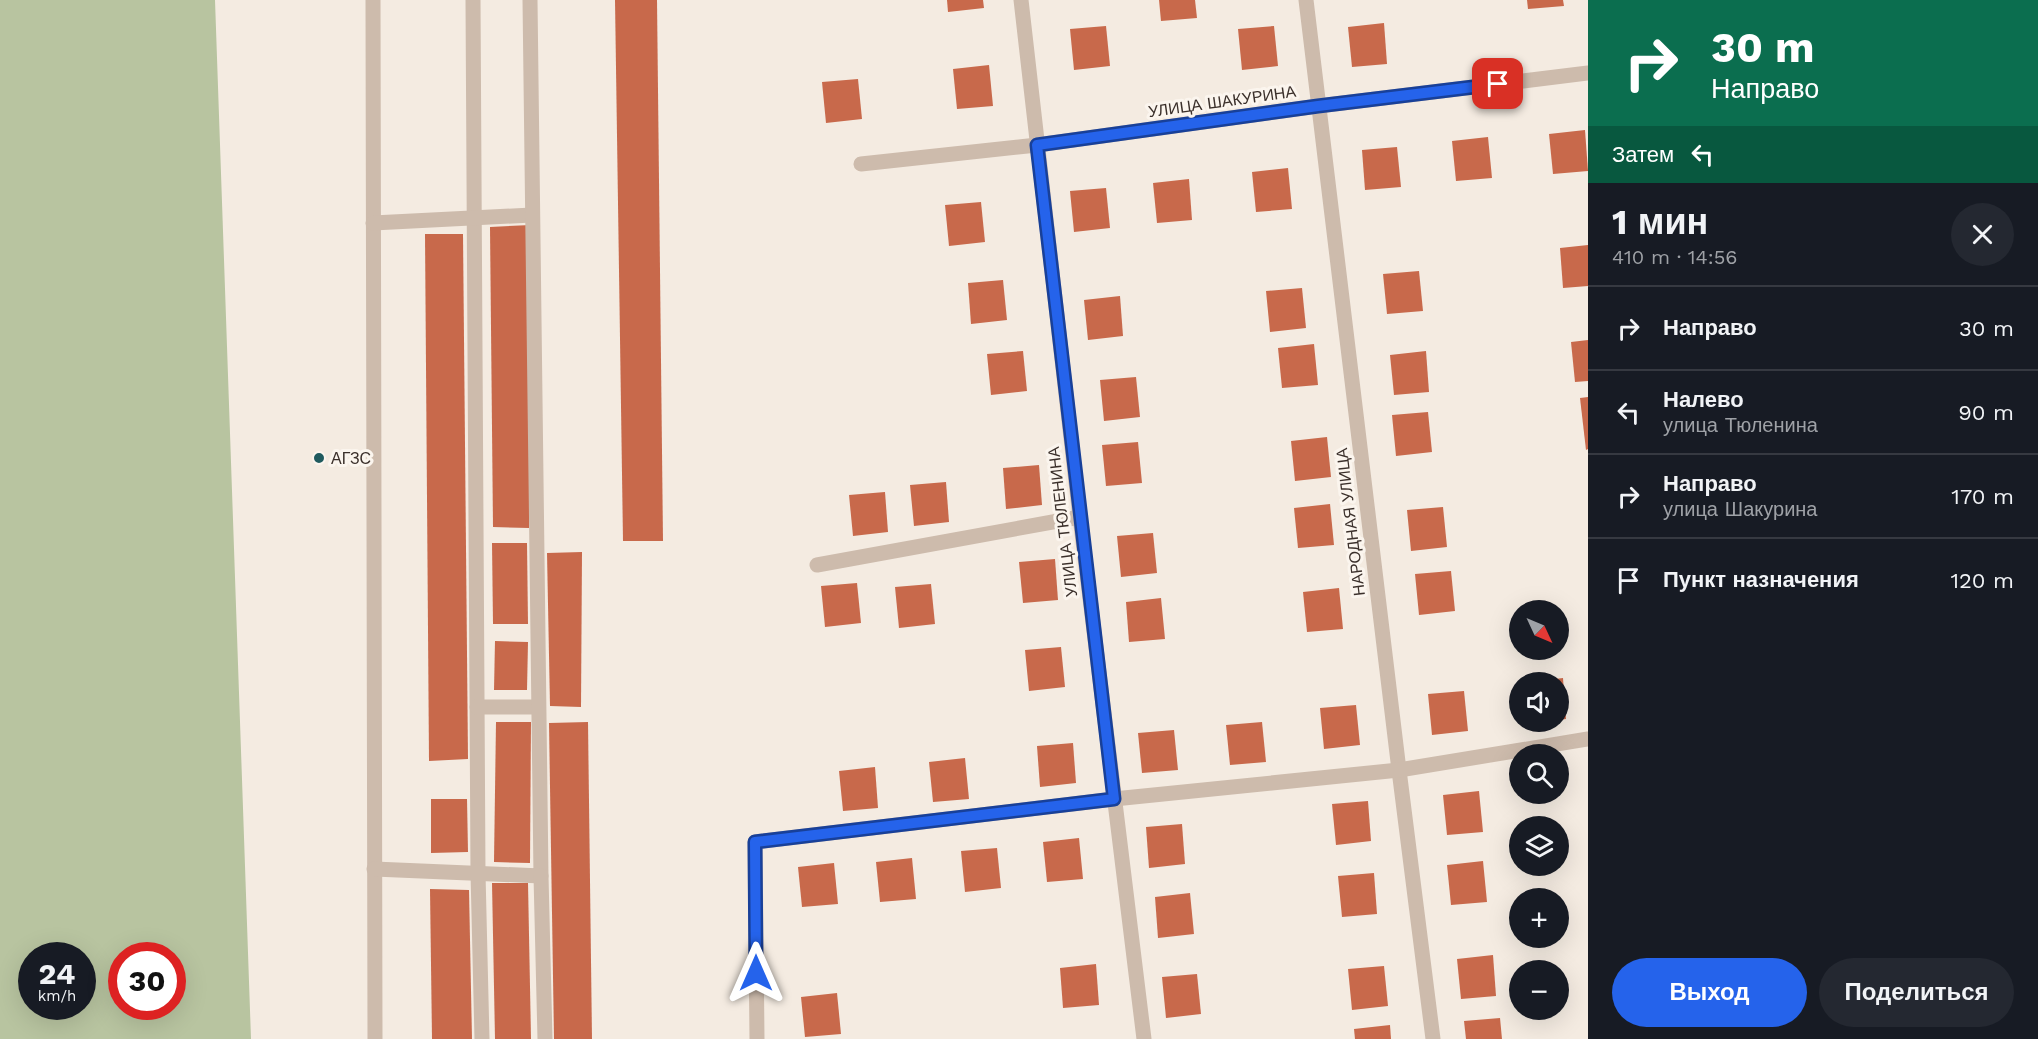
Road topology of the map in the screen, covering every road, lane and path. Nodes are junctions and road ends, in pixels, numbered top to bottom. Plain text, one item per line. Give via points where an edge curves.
1 (373, 0) edge
2 (473, 0) edge
3 (530, 0) edge
4 (1021, 0) edge
5 (1306, 0) edge
6 (1588, 73) edge
7 (1318, 106) junction
8 (1037, 145) junction
9 (861, 164) dead end
10 (532, 215) junction
11 (474, 219) junction
12 (373, 224) junction
13 (1080, 517) junction
14 (817, 564) dead end
15 (477, 707) junction
16 (538, 707) junction
17 (1588, 739) edge
18 (1399, 770) junction
19 (1114, 799) junction
20 (374, 869) junction
21 (478, 873) junction
22 (541, 876) junction
23 (375, 1039) edge
24 (482, 1039) edge
25 (545, 1039) edge
26 (756, 1039) edge
27 (1144, 1039) edge
28 (1433, 1039) edge

1 - 12 street
2 - 11 street
3 - 10 street
4 - 8 street, УЛИЦА ТЮЛЕНИНА
5 - 7 street, НАРОДНАЯ УЛИЦА
6 - 7 street, УЛИЦА ШАКУРИНА
7 - 8 street, УЛИЦА ШАКУРИНА
7 - 18 street, НАРОДНАЯ УЛИЦА
8 - 9 street, УЛИЦА ШАКУРИНА
8 - 13 street, УЛИЦА ТЮЛЕНИНА
10 - 11 street
10 - 16 street
11 - 12 street
11 - 15 street
12 - 20 street
13 - 14 street
13 - 19 street, УЛИЦА ТЮЛЕНИНА
15 - 16 street
15 - 21 street
16 - 22 street
17 - 18 street
18 - 19 street
18 - 28 street, НАРОДНАЯ УЛИЦА
19 - 26 street via 755,842
19 - 27 street, УЛИЦА ТЮЛЕНИНА
20 - 21 street
20 - 23 street
21 - 22 street
21 - 24 street
22 - 25 street

